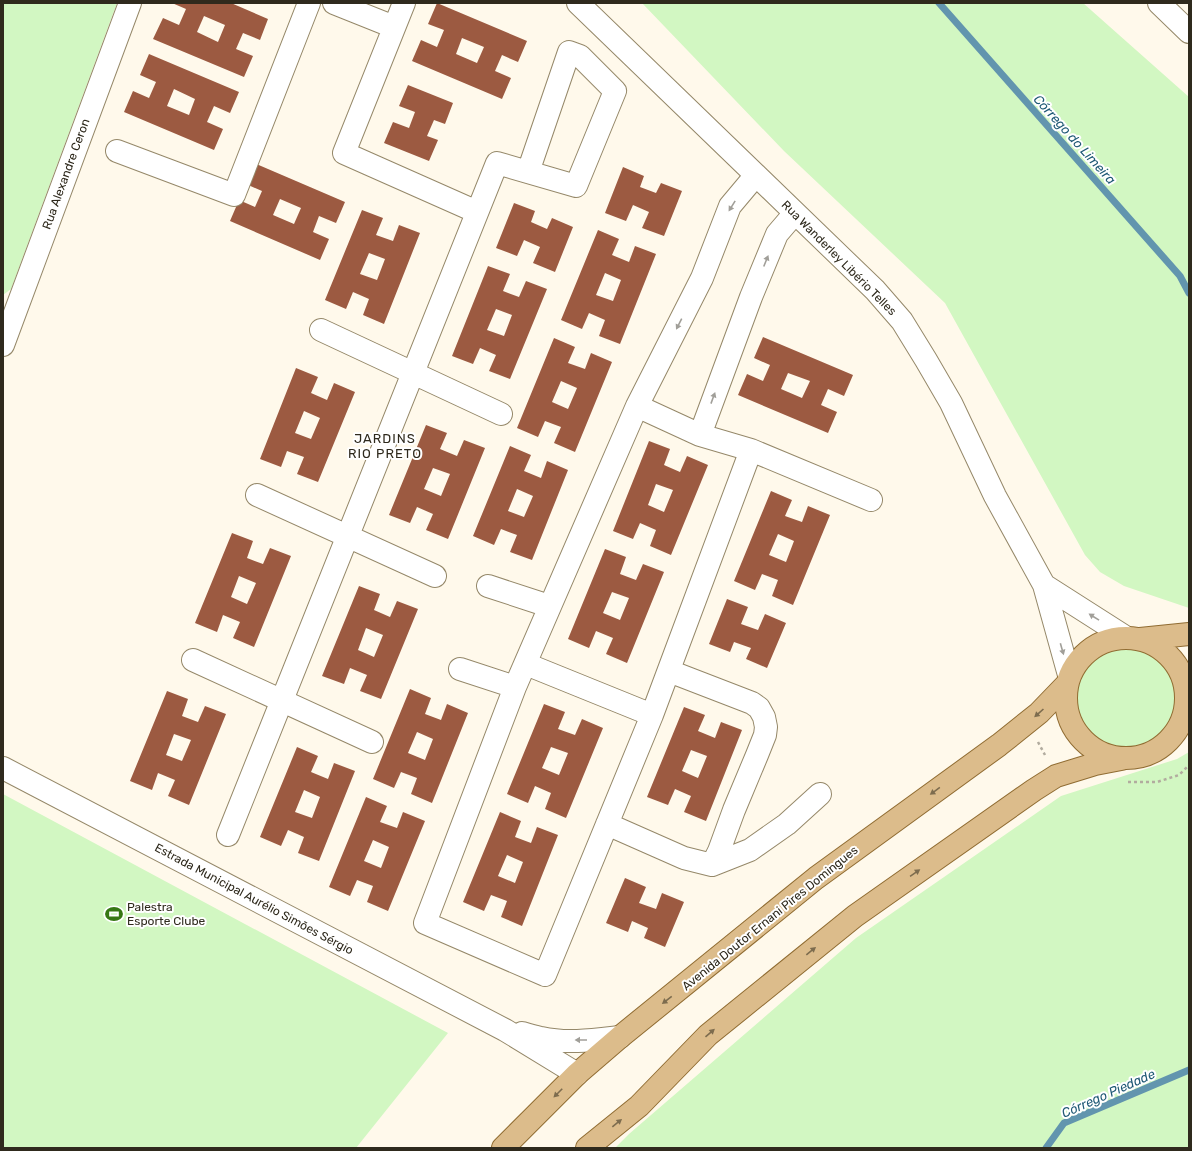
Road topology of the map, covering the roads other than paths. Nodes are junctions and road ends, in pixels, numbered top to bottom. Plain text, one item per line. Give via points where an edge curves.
1 (130, 3) edge
2 (309, 3) edge
3 (334, 3) edge
4 (404, 3) edge
5 (578, 3) edge
6 (1159, 3) edge
7 (394, 27) junction
8 (1189, 32) edge
9 (117, 151) dead end
10 (528, 172) junction
11 (756, 175) junction
12 (477, 212) junction
13 (795, 213) junction
14 (321, 330) dead end
15 (3, 345) edge
16 (413, 373) junction
17 (637, 406) junction
18 (501, 414) dead end
19 (700, 435) junction
20 (751, 450) junction
21 (257, 495) dead end
22 (871, 500) dead end
23 (348, 536) junction
24 (435, 576) dead end
25 (1044, 585) junction
26 (488, 586) dead end
27 (549, 606) junction
28 (1189, 634) edge
29 (1133, 638) junction
30 (193, 660) dead end
31 (526, 664) junction
32 (460, 669) dead end
33 (669, 671) junction
34 (1068, 680) junction
35 (515, 688) junction
36 (282, 701) junction
37 (652, 715) junction
38 (1184, 727) edge
39 (372, 742) dead end
40 (1121, 759) junction
41 (3, 768) edge
42 (820, 794) dead end
43 (607, 824) junction
44 (228, 835) dead end
45 (712, 865) junction
46 (506, 1030) junction
47 (620, 1037) junction
48 (577, 1074) junction
49 (503, 1148) edge
50 (587, 1148) edge

1 - 15 street, Rua Alexandre Ceron
2 - 9 street via 234,195
3 - 7 street
4 - 7 street
5 - 11 street, Rua Wanderley Libério Telles
6 - 8 street
7 - 12 street via 344,153
10 - 10 street via 576,186 615,91 580,56 569,52
10 - 12 street via 497,163
11 - 13 street, Rua Wanderley Libério Telles
11 -> 17 street via 730,206 702,278
12 - 16 street
19 -> 13 street via 777,234
13 - 25 street, Rua Wanderley Libério Telles via 875,290 902,321 951,403 995,496
14 - 16 street
16 - 18 street
16 - 23 street
17 - 19 street
17 - 27 street
19 - 20 street
20 - 22 street
20 - 33 street
21 - 23 street
23 - 24 street
23 - 36 street
29 -> 25 street, Rua Wanderley Libério Telles
25 -> 34 street, Rua Wanderley Libério Telles
26 - 27 street
27 - 31 street
28 - 29 main road
29 - 34 main road via 1109,640 1092,648 1079,660
29 - 38 main road via 1161,648 1177,665 1186,686
30 - 36 street
31 - 35 street
31 - 37 street
32 - 35 street
33 - 37 street
33 - 45 street via 752,703 759,708 766,722 757,755
34 - 40 main road via 1065,706 1071,725 1083,742 1101,754
34 -> 47 main road, Avenida Doutor Ernani Pires Domingues via 1034,717 999,745 816,878
35 - 43 street via 425,923 545,975
36 - 39 street
36 - 44 street
37 - 43 street
38 - 40 main road via 1164,747 1143,757
50 -> 40 main road via 639,1106 708,1035 854,916 1056,776
41 - 46 street, Estrada Municipal Aurélio Simões Sérgio
42 - 45 street via 787,824 750,850
43 - 45 street via 684,858
47 -> 46 street, Estrada Municipal Aurélio Simões Sérgio via 586,1041 542,1039
46 - 48 street, Estrada Municipal Aurélio Simões Sérgio
47 - 48 main road, Avenida Doutor Ernani Pires Domingues
48 -> 49 main road, Avenida Doutor Ernani Pires Domingues

